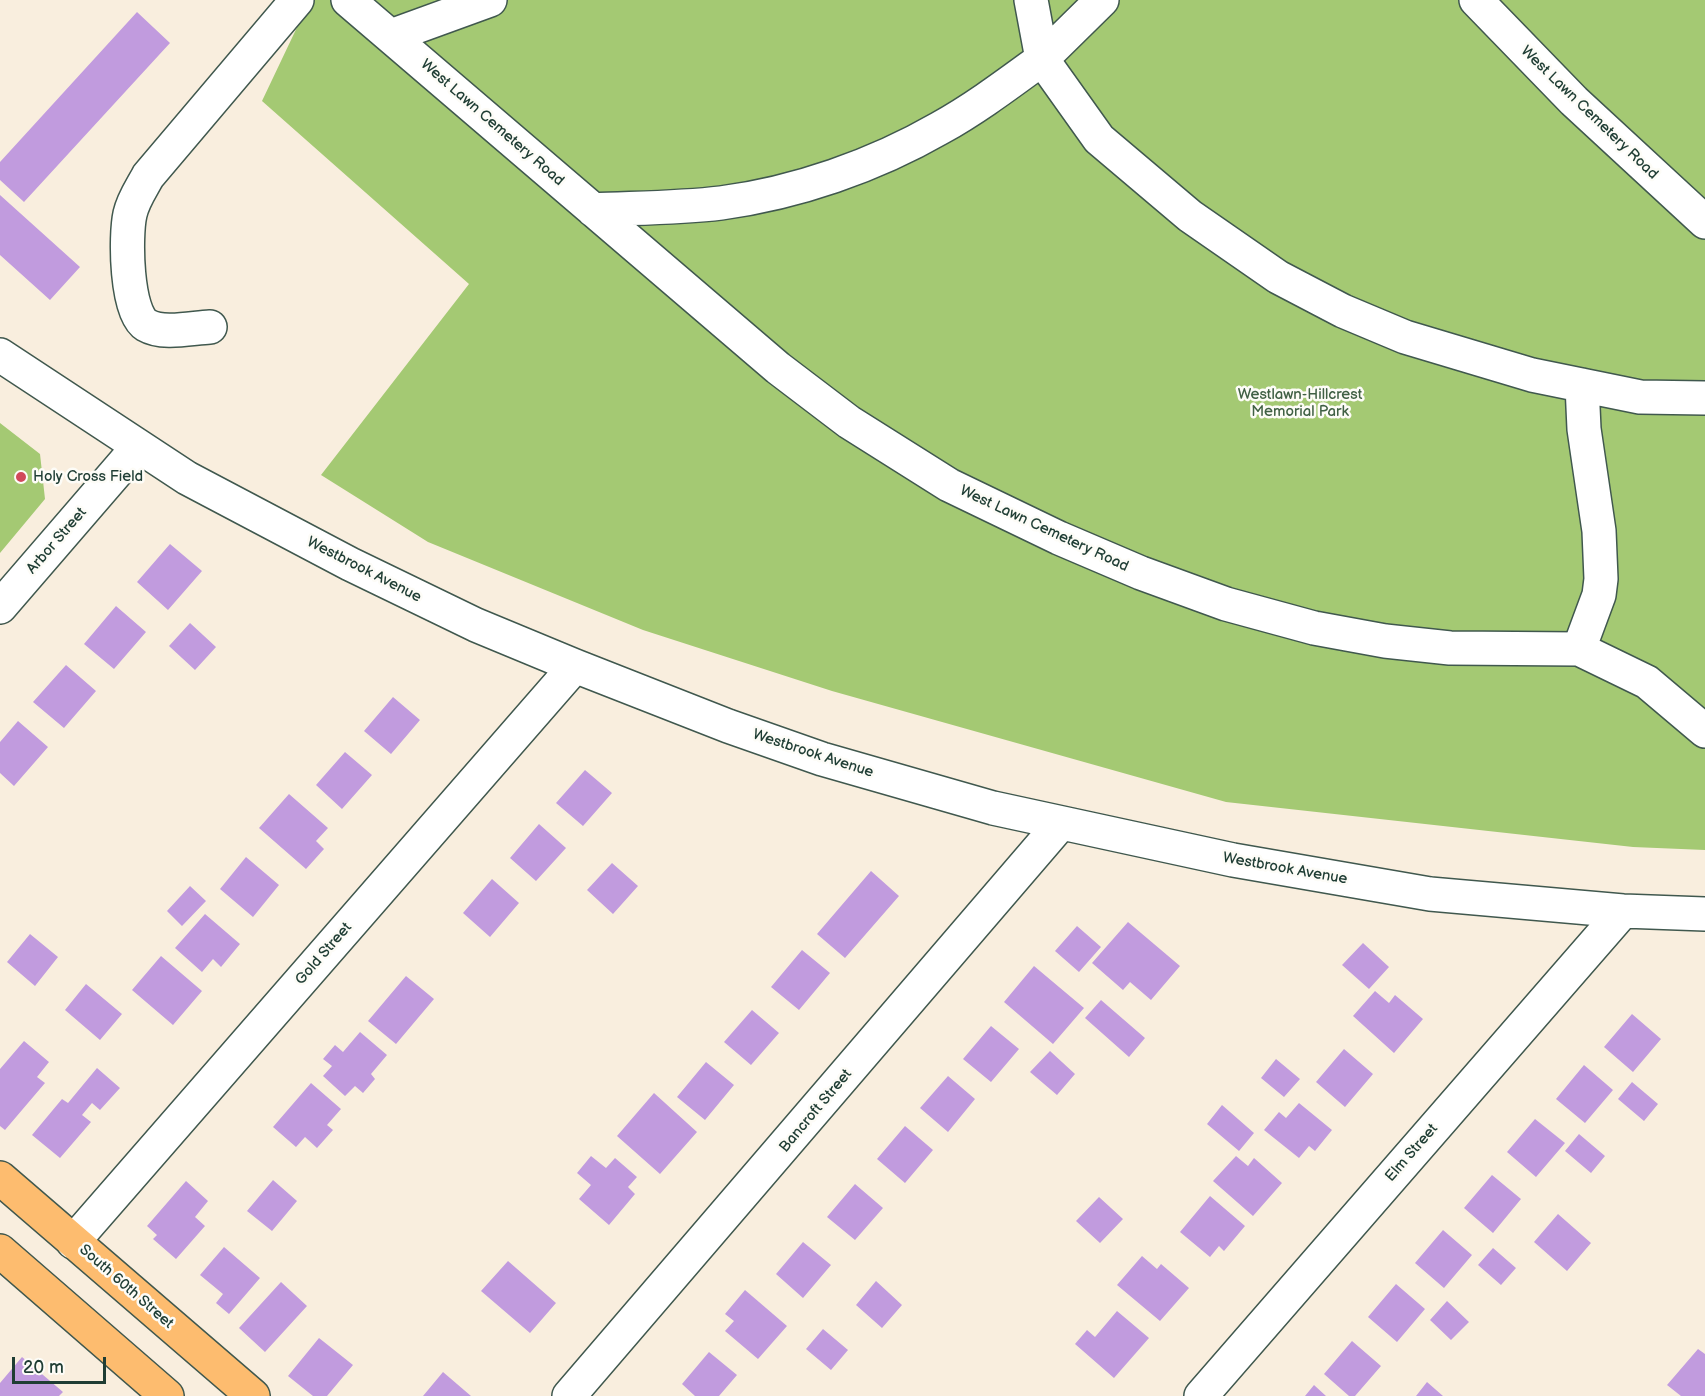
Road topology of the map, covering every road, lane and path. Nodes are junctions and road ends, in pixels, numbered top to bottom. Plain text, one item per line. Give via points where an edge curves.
1 (297, 0) edge
2 (348, 0) edge
3 (490, 0) edge
4 (1031, 0) edge
5 (1102, 0) edge
6 (1476, 0) edge
7 (391, 36) junction
8 (1042, 59) junction
9 (593, 210) junction
10 (1705, 222) edge
11 (210, 327) dead end
12 (0, 355) edge
13 (1582, 386) junction
14 (1705, 398) edge
15 (138, 447) junction
16 (0, 607) edge
17 (1579, 649) junction
18 (575, 666) junction
19 (1705, 730) edge
20 (1061, 823) junction
21 (1623, 911) junction
22 (1705, 914) edge
23 (0, 1178) edge
24 (73, 1242) junction
25 (0, 1251) edge
26 (167, 1396) edge
27 (253, 1396) edge
28 (569, 1396) edge
29 (1201, 1396) edge

1 - 11 street via 148,176 129,216 127,249 136,314 144,324 157,330
2 - 7 street, West Lawn Cemetery Road
3 - 7 street
4 - 8 street
5 - 8 street
6 - 10 street, West Lawn Cemetery Road via 1574,101
7 - 9 street, West Lawn Cemetery Road
8 - 9 street via 940,129 830,177 720,203
8 - 13 street via 1099,139 1190,216 1278,276 1342,311 1405,337
9 - 17 street, West Lawn Cemetery Road via 778,368 849,422 949,485 1059,538 1226,604 1314,628 1450,648
12 - 15 street, Westbrook Avenue
13 - 14 street via 1662,399
13 - 17 street via 1601,579
15 - 16 street, Arbor Street
15 - 18 street, Westbrook Avenue via 350,564 476,625
17 - 19 street, West Lawn Cemetery Road via 1647,682
18 - 20 street, Westbrook Avenue via 822,759 993,808
18 - 24 street, Gold Street
20 - 21 street, Westbrook Avenue via 1233,860 1430,894
20 - 28 street, Bancroft Street
21 - 22 street, Westbrook Avenue
21 - 29 street, Elm Street
23 - 24 main road, South 60th Street
24 - 27 main road, South 60th Street
25 - 26 main road

